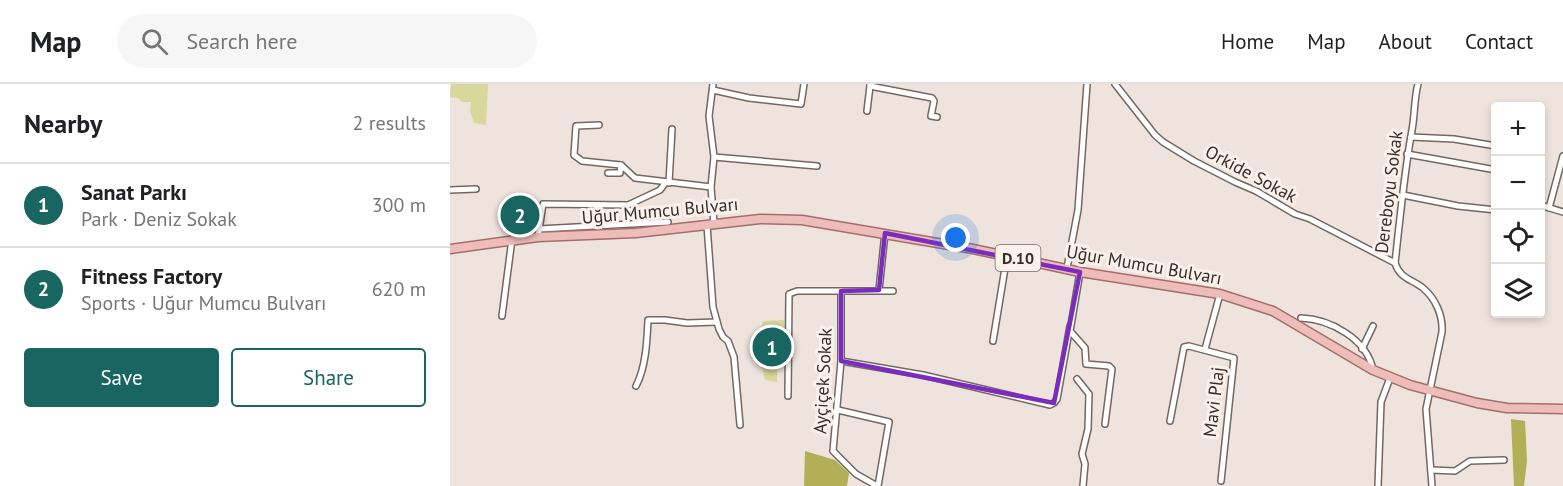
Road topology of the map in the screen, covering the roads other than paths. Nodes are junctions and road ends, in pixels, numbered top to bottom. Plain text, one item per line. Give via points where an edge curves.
1 (804, 84) edge
2 (1087, 84) edge
3 (1115, 84) edge
4 (1418, 84) edge
5 (870, 85) edge
6 (713, 87) edge
7 (867, 111) dead end
8 (937, 117) dead end
9 (599, 125) dead end
10 (672, 129) dead end
11 (1411, 137) junction
12 (1491, 145) edge
13 (1407, 154) junction
14 (1563, 156) edge
15 (714, 157) junction
16 (621, 165) junction
17 (817, 166) dead end
18 (1491, 169) edge
19 (608, 173) dead end
20 (668, 182) junction
21 (711, 187) junction
22 (476, 189) dead end
23 (450, 190) edge
24 (1403, 195) junction
25 (1545, 207) edge
26 (1549, 208) junction
27 (1491, 209) edge
28 (1563, 212) edge
29 (668, 222) dead end
30 (710, 224) junction
31 (539, 233) junction
32 (885, 233) junction
33 (512, 239) junction
34 (450, 249) edge
35 (1007, 256) junction
36 (1395, 263) junction
37 (1067, 268) junction
38 (1080, 272) junction
39 (841, 291) junction
40 (879, 291) junction
41 (893, 291) dead end
42 (1220, 294) junction
43 (502, 316) dead end
44 (1301, 318) dead end
45 (1316, 320) junction
46 (717, 322) junction
47 (1070, 326) junction
48 (1373, 326) dead end
49 (1316, 336) junction
50 (993, 341) dead end
51 (1205, 349) junction
52 (1362, 349) junction
53 (841, 361) junction
54 (1373, 370) junction
55 (1390, 378) junction
56 (1077, 380) dead end
57 (636, 386) dead end
58 (1429, 391) junction
59 (788, 396) dead end
60 (1563, 409) edge
61 (838, 410) junction
62 (1170, 421) dead end
63 (1106, 424) dead end
64 (740, 425) dead end
65 (1504, 459) dead end
66 (1431, 470) junction
67 (1221, 481) dead end
68 (877, 486) edge
69 (1083, 486) edge
70 (1378, 486) edge
71 (1432, 486) edge

1 - 6 street via 801,104 749,98
2 - 37 street via 1078,210
3 - 36 street, Orkide Sokak via 1155,135 1175,150
4 - 11 street, Dereboyu Sokak
5 - 7 street
5 - 8 street via 932,98 931,116
6 - 15 street via 710,116
9 - 16 street via 576,126 574,155 582,161
10 - 20 street
11 - 12 street
11 - 13 street, Dereboyu Sokak
13 - 18 street
13 - 24 street, Dereboyu Sokak
14 - 26 street
15 - 17 street
15 - 21 street
16 - 19 street via 620,173
16 - 20 street via 635,178
20 - 21 street
20 - 31 street via 628,205 543,204
21 - 30 street
22 - 23 street
24 - 27 street
24 - 36 street, Dereboyu Sokak
25 - 26 street
26 - 28 street
29 - 31 street
30 - 31 main road, Uğur Mumcu Bulvarı / D.10 via 636,233
30 - 32 main road, Uğur Mumcu Bulvarı / D.10 via 782,218
30 - 46 street
31 - 33 main road, Uğur Mumcu Bulvarı / D.10
32 - 35 main road, Uğur Mumcu Bulvarı / D.10
32 - 40 street
33 - 34 main road, Uğur Mumcu Bulvarı / D.10
33 - 43 street
35 - 37 main road, Uğur Mumcu Bulvarı / D.10
35 - 50 street
36 - 58 street, Dereboyu Sokak via 1401,275 1424,289 1440,313 1442,332
37 - 38 main road, Uğur Mumcu Bulvarı / D.10
38 - 42 main road, Uğur Mumcu Bulvarı / D.10
38 - 47 street
39 - 40 street
39 - 53 street, Ayçiçek Sokak
39 - 59 street via 789,294
40 - 41 street
42 - 49 main road, Uğur Mumcu Bulvarı / D.10 via 1273,311
42 - 51 street
44 - 45 street
45 - 49 street
45 - 52 street via 1337,327
46 - 57 street via 648,320 642,375
46 - 64 street via 734,357
47 - 53 street via 1057,399 1050,405
47 - 63 street via 1071,335 1084,348 1086,364 1112,369
48 - 52 street
49 - 54 main road, Uğur Mumcu Bulvarı / D.10
51 - 62 street via 1183,349
51 - 67 street, Mavi Plaj via 1234,358
52 - 54 street
53 - 61 street, Ayçiçek Sokak
54 - 55 main road, Uğur Mumcu Bulvarı / D.10
55 - 58 main road, Uğur Mumcu Bulvarı / D.10
55 - 70 street via 1382,402
56 - 69 street via 1089,394 1088,429 1082,454
58 - 60 main road, Uğur Mumcu Bulvarı / D.10 via 1507,408
58 - 66 street, Dereboyu Sokak via 1426,428
61 - 68 street, Ayçiçek Sokak via 833,451 856,474
61 - 68 street via 889,423
65 - 66 street via 1470,461 1455,471
66 - 71 street, Dereboyu Sokak

